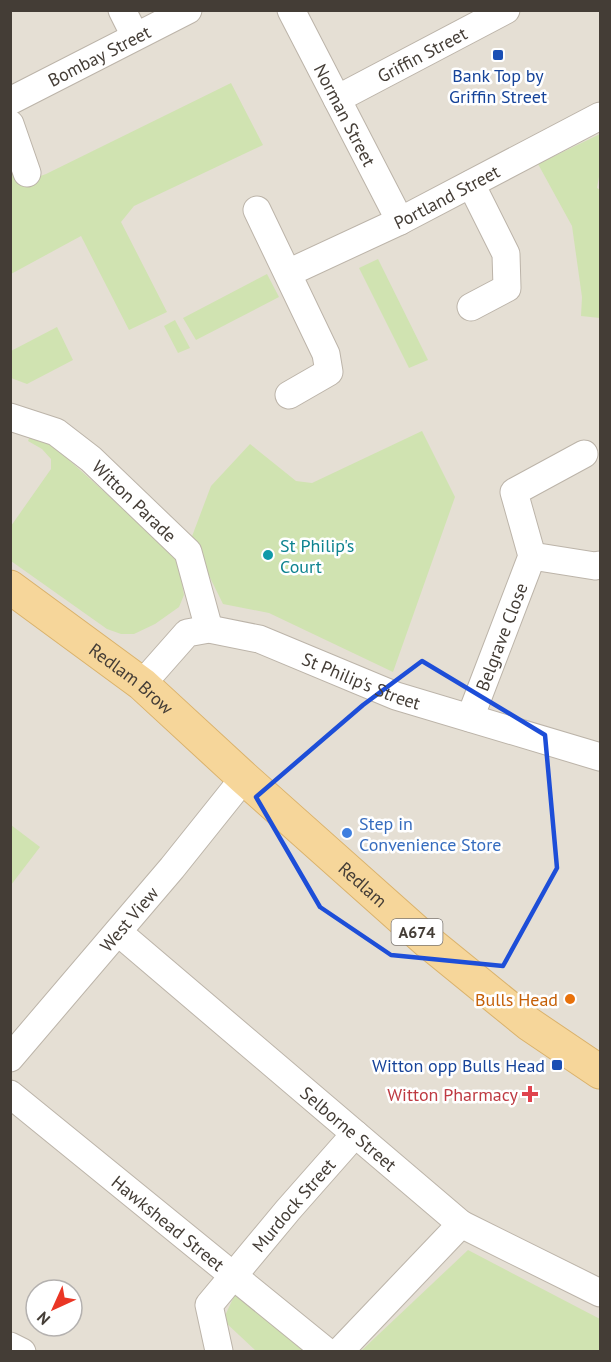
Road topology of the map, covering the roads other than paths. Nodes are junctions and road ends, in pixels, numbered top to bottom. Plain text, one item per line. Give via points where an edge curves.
1 (122, 10) edge
2 (188, 10) edge
3 (291, 10) edge
4 (506, 10) edge
5 (135, 36) junction
6 (337, 99) junction
7 (10, 101) edge
8 (600, 116) edge
9 (10, 124) edge
10 (27, 173) dead end
11 (471, 184) junction
12 (257, 210) dead end
13 (400, 221) junction
14 (288, 273) junction
15 (471, 307) dead end
16 (289, 395) dead end
17 (10, 417) edge
18 (584, 454) dead end
19 (532, 556) junction
20 (600, 565) edge
21 (10, 587) edge
22 (209, 629) junction
23 (142, 684) junction
24 (470, 718) junction
25 (600, 757) edge
26 (244, 778) junction
27 (118, 932) junction
28 (10, 1058) edge
29 (600, 1072) edge
30 (10, 1094) edge
31 (355, 1134) junction
32 (461, 1224) junction
33 (232, 1276) junction
34 (600, 1293) edge
35 (10, 1346) edge
36 (219, 1351) edge
37 (22, 1352) edge
38 (327, 1352) edge
39 (339, 1352) edge

1 - 5 street
2 - 5 street, Bombay Street
3 - 6 street, Norman Street
4 - 6 street, Griffin Street
5 - 7 street, Bombay Street
6 - 13 street, Norman Street
8 - 11 street, Portland Street
9 - 10 street
11 - 13 street, Portland Street
11 - 15 street via 506,254 507,288
12 - 14 street
13 - 14 street, Portland Street
14 - 16 street via 326,354 329,372
17 - 22 street, Witton Parade via 56,432 91,459 188,552
18 - 19 street via 514,492
19 - 20 street
19 - 24 street, Belgrave Close
21 - 23 main road, Redlam Brow / A674
22 - 23 street via 187,633
22 - 24 street, St Philip's Street via 259,639 396,696
23 - 26 main road, Redlam Brow / A674
24 - 25 street, St Philip's Street
26 - 27 street, West View
26 - 29 main road, Redlam / A674 via 427,941 529,1024
27 - 28 street, West View
27 - 31 street, Selborne Street
30 - 33 street, Hawkshead Street
31 - 32 street, Selborne Street
31 - 33 street, Murdock Street
32 - 34 street, Selborne Street
32 - 39 street
33 - 36 street, Murdock Street via 209,1305
33 - 38 street, Hawkshead Street
35 - 37 street

